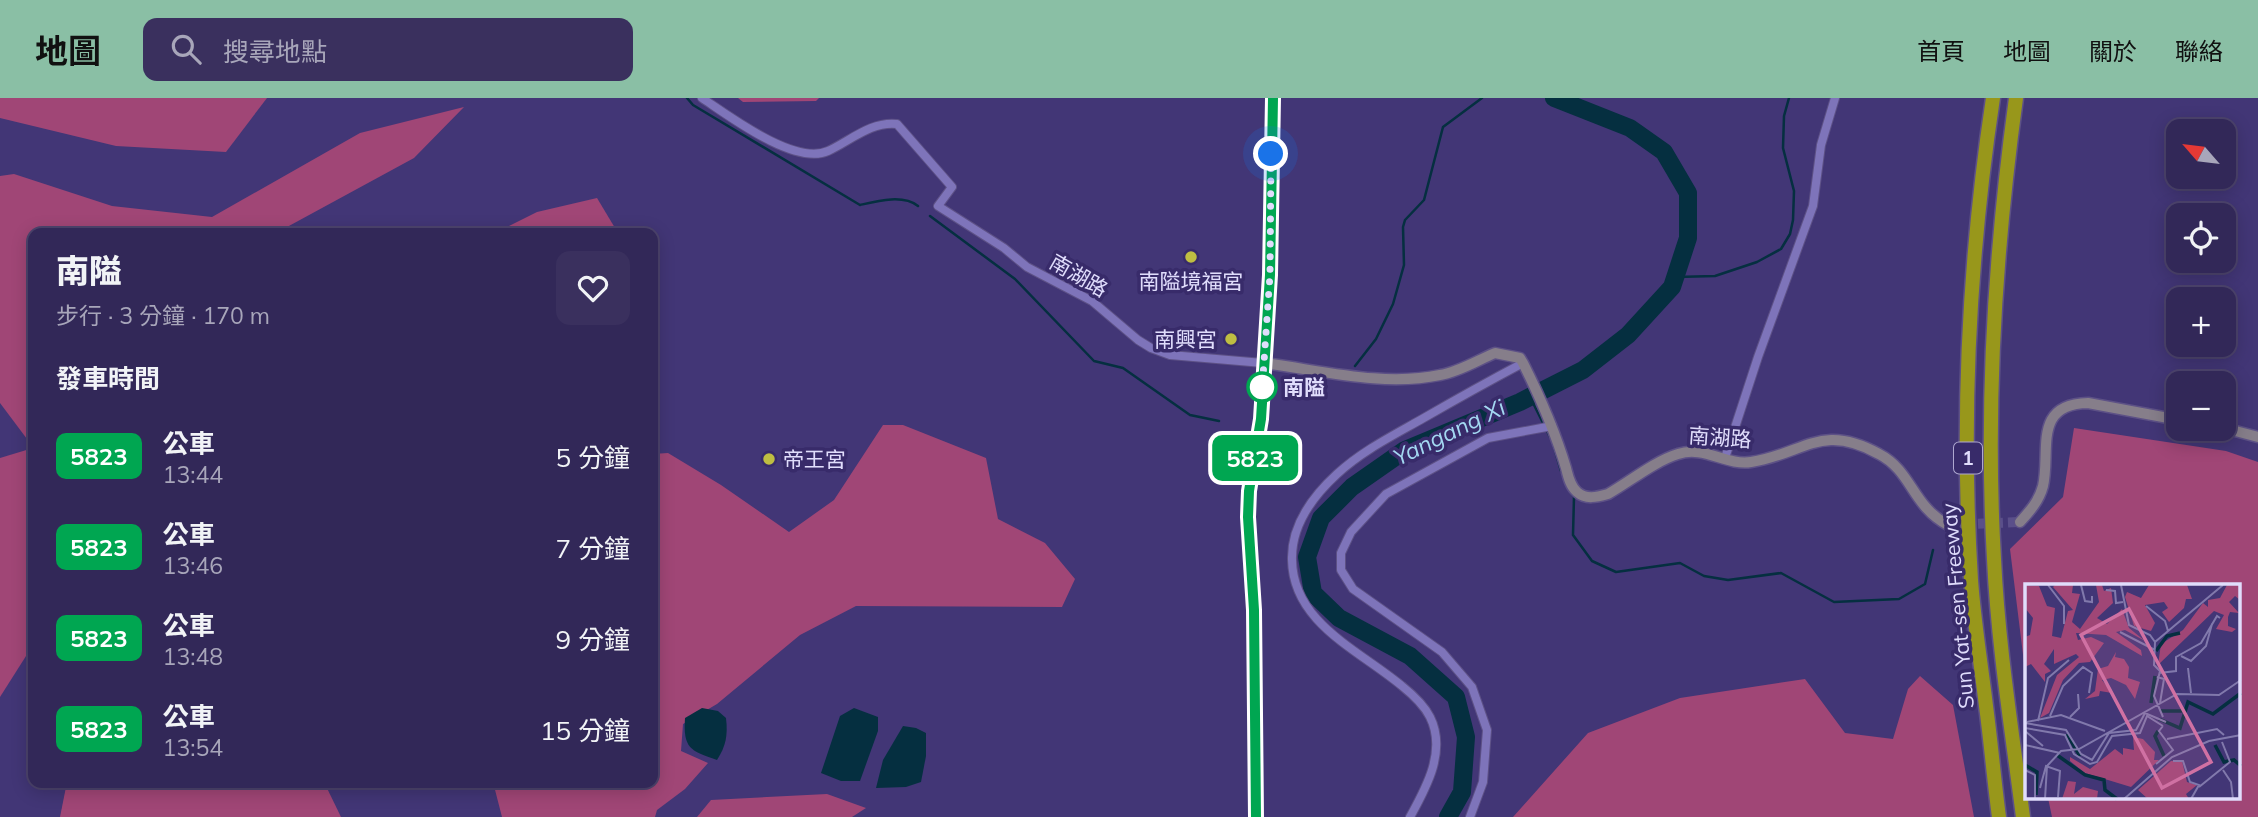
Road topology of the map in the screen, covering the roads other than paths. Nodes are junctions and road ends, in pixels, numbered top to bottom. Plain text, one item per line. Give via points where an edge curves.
1 (702, 98) edge
2 (1273, 98) edge
3 (1835, 98) edge
4 (1993, 98) edge
5 (2016, 98) edge
6 (1263, 363) junction
7 (1523, 363) junction
8 (2166, 418) edge
9 (1552, 426) junction
10 (2236, 431) edge
11 (2258, 437) edge
12 (1725, 458) junction
13 (2020, 522) dead end
14 (1948, 526) tunnel mouth
15 (1256, 817) edge
16 (1410, 817) edge
17 (1469, 817) edge
18 (1999, 817) edge
19 (2023, 817) edge

1 - 6 street, 南湖路 via 776,144 815,155 885,122 897,124 952,187 938,206 1027,267 1092,301 1138,340 1170,355
2 - 6 street via 1270,275
3 - 12 street via 1821,145 1813,206
4 - 18 highway, Sun Yat-sen Freeway / 1 via 1969,331 1968,506 1978,647
5 - 19 highway, Sun Yat-sen Freeway / 1 via 1996,271 1991,467 1994,560
6 - 7 street, 南湖路 via 1388,378 1442,375 1495,353 1520,358
6 - 15 street via 1248,517 1254,610
7 - 9 street
7 - 16 street via 1368,449 1336,474 1310,504 1292,549 1292,575 1300,599 1320,624 1414,696 1430,717 1436,759
8 - 13 street via 2088,403 2061,410 2046,431 2043,484 2037,503
9 - 12 street, 南湖路 via 1570,481 1586,497 1608,494 1678,454 1700,451
9 - 17 street via 1488,438 1386,494 1351,532 1341,553 1341,570 1353,589 1442,652 1472,687 1487,730 1483,782
10 - 11 street
12 - 14 street, 南湖路 via 1750,462 1820,440 1859,444 1893,462 1932,517

